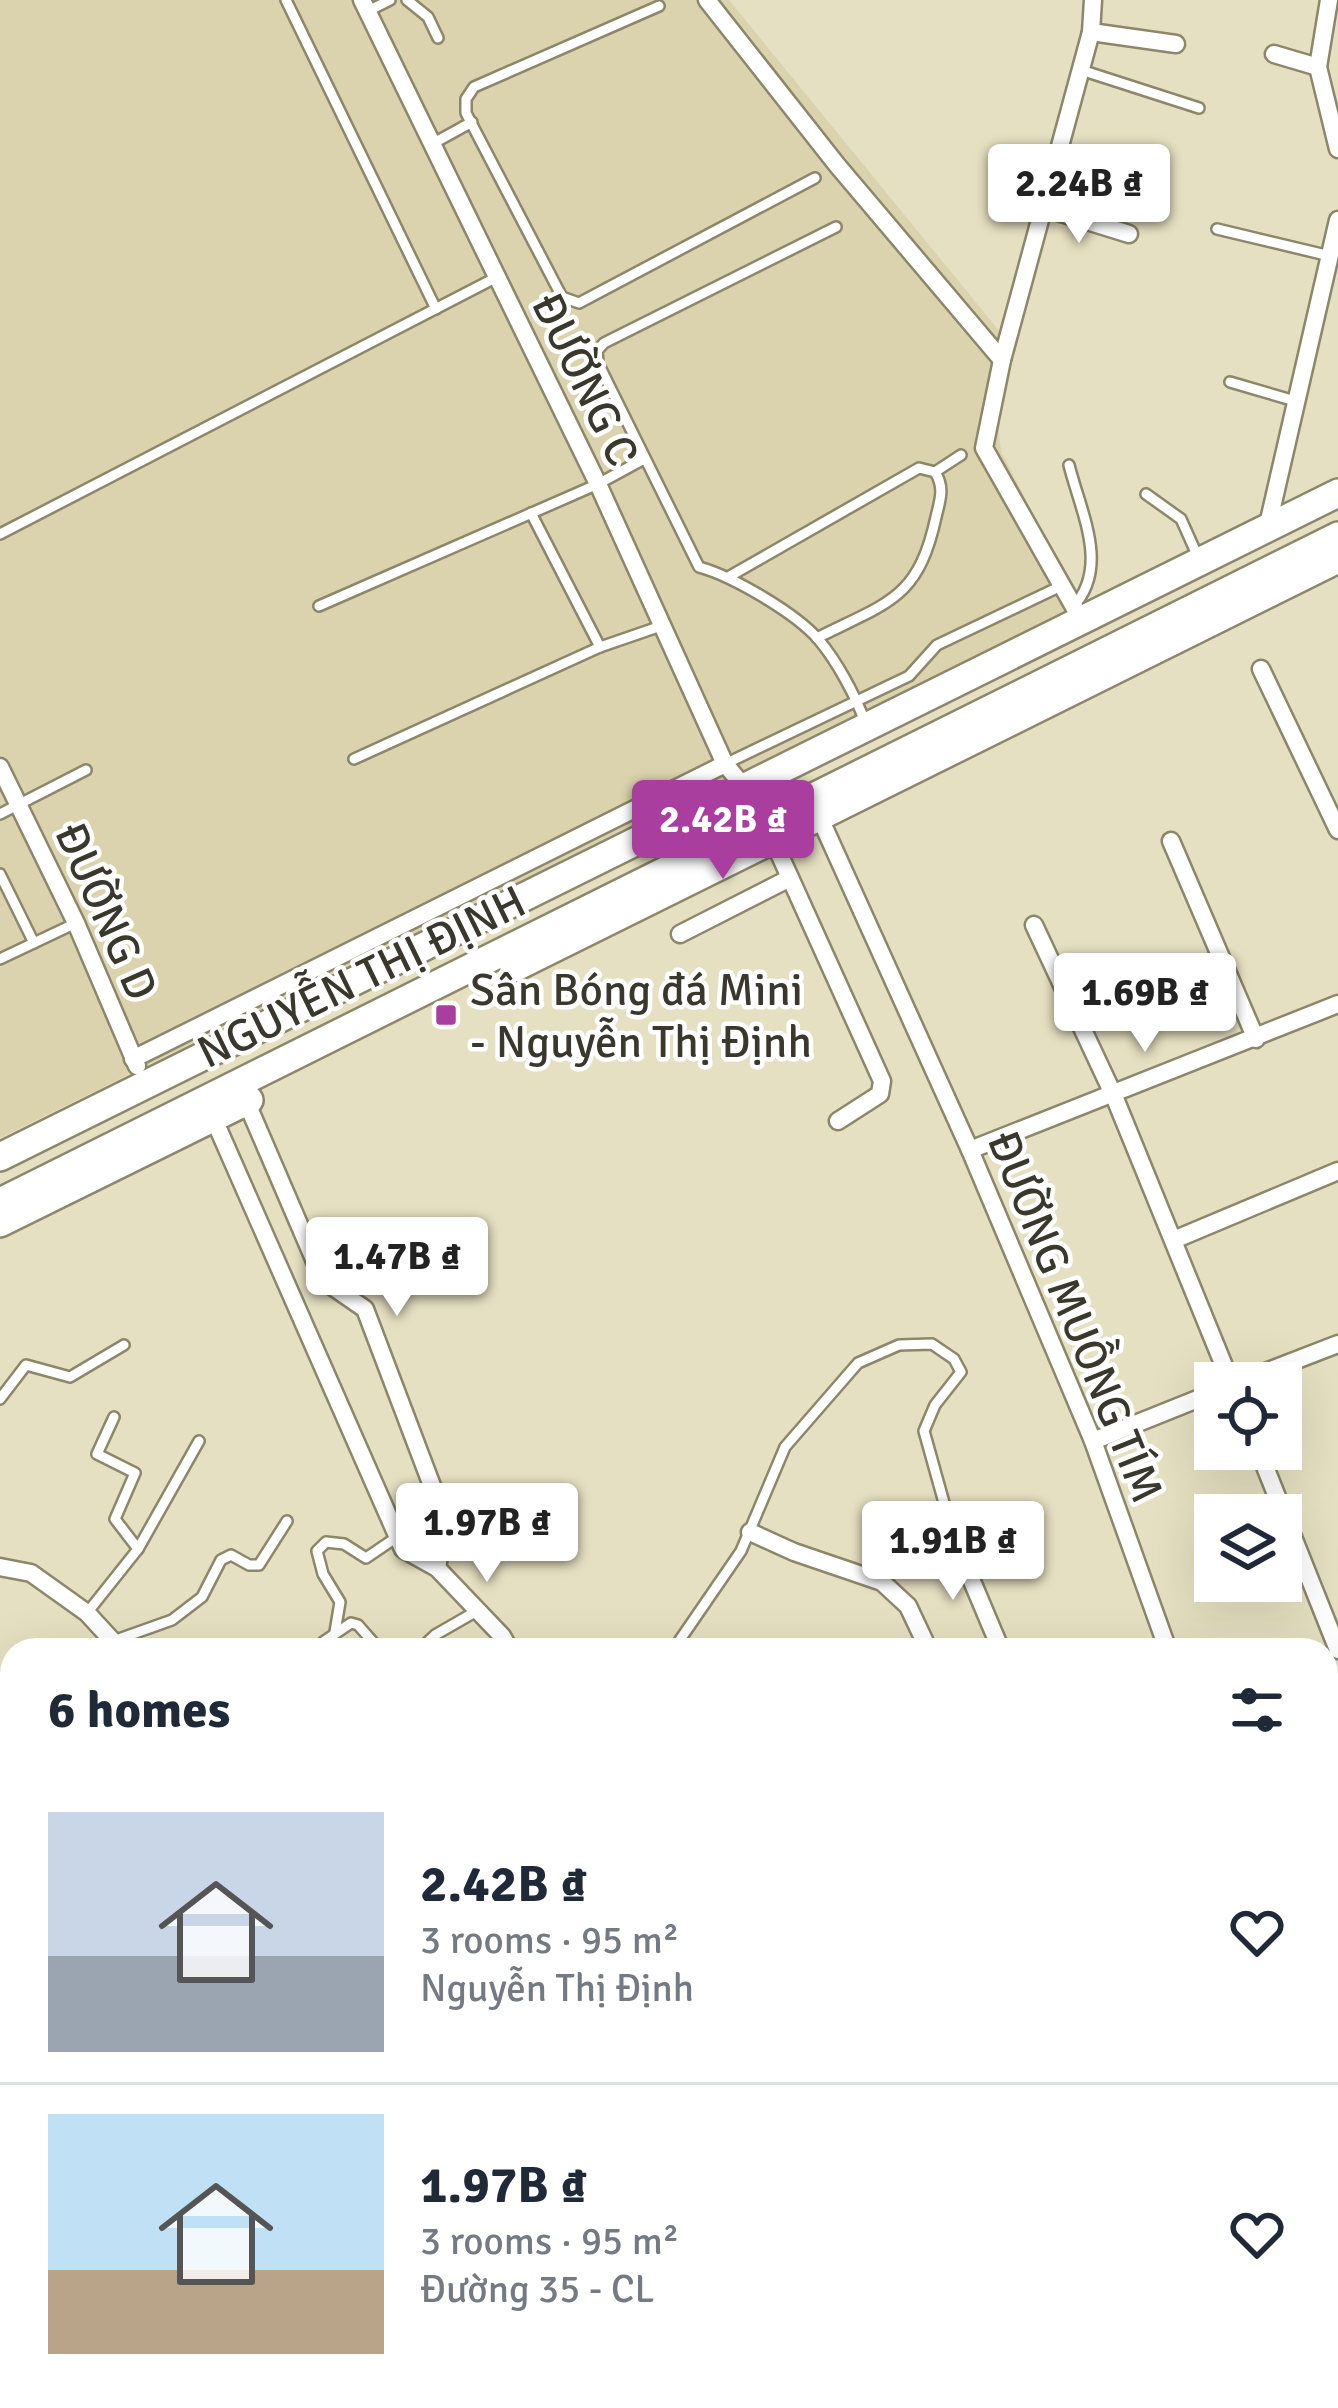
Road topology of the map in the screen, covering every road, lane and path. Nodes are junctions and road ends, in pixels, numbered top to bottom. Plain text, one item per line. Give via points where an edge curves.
1 (286, 0) edge
2 (390, 0) edge
3 (407, 0) edge
4 (707, 0) edge
5 (1093, 0) edge
6 (1334, 0) edge
7 (365, 6) edge
8 (659, 6) dead end
9 (1090, 32) junction
10 (438, 38) dead end
11 (1176, 44) dead end
12 (1274, 54) dead end
13 (1318, 67) junction
14 (1081, 70) junction
15 (1199, 108) dead end
16 (472, 122) junction
17 (432, 144) junction
18 (1338, 149) edge
19 (815, 178) dead end
20 (1045, 208) junction
21 (1338, 220) edge
22 (836, 227) dead end
23 (1217, 229) dead end
24 (1129, 234) dead end
25 (1330, 256) junction
26 (497, 277) junction
27 (1330, 286) edge
28 (436, 309) junction
29 (1002, 360) junction
30 (1230, 382) dead end
31 (1295, 401) junction
32 (961, 455) dead end
33 (644, 459) junction
34 (1069, 465) dead end
35 (935, 472) junction
36 (598, 484) junction
37 (1146, 494) dead end
38 (1338, 494) edge
39 (531, 513) junction
40 (1338, 513) edge
41 (0, 534) edge
42 (1338, 536) edge
43 (1267, 538) junction
44 (1338, 559) edge
45 (1200, 562) junction
46 (730, 576) junction
47 (1061, 586) junction
48 (319, 606) dead end
49 (1080, 621) junction
50 (661, 626) junction
51 (818, 638) junction
52 (601, 646) junction
53 (1261, 669) dead end
54 (865, 722) junction
55 (354, 759) dead end
56 (725, 764) junction
57 (0, 767) edge
58 (86, 770) dead end
59 (806, 788) junction
60 (18, 805) junction
61 (758, 812) junction
62 (0, 814) edge
63 (1338, 830) edge
64 (1171, 841) dead end
65 (0, 874) edge
66 (790, 878) junction
67 (76, 923) junction
68 (1034, 925) dead end
69 (680, 934) dead end
70 (34, 943) junction
71 (0, 959) edge
72 (361, 963) junction
73 (1338, 1004) edge
74 (1256, 1039) junction
75 (133, 1059) junction
76 (234, 1075) junction
77 (148, 1085) junction
78 (200, 1090) junction
79 (1114, 1096) junction
80 (838, 1121) dead end
81 (970, 1150) junction
82 (0, 1157) edge
83 (1338, 1171) edge
84 (0, 1176) edge
85 (0, 1202) edge
86 (0, 1223) edge
87 (1176, 1239) junction
88 (1338, 1344) edge
89 (124, 1345) dead end
90 (1226, 1362) edge
91 (1290, 1362) edge
92 (0, 1399) edge
93 (1194, 1400) edge
94 (114, 1417) dead end
95 (199, 1441) dead end
96 (1093, 1441) junction
97 (1266, 1470) edge
98 (286, 1521) dead end
99 (750, 1532) junction
100 (953, 1536) joint
101 (397, 1537) junction
102 (138, 1549) junction
103 (0, 1568) edge
104 (437, 1568) junction
105 (475, 1612) junction
106 (87, 1613) junction
107 (335, 1632) junction
108 (105, 1638) edge
109 (132, 1638) edge
110 (327, 1638) edge
111 (369, 1638) edge
112 (432, 1638) edge
113 (497, 1638) edge
114 (682, 1638) edge
115 (924, 1638) edge
116 (996, 1638) edge
117 (1164, 1638) edge
118 (1333, 1638) edge

1 - 28 lane
2 - 7 lane
3 - 10 lane
4 - 29 street
5 - 9 street
6 - 13 street
7 - 17 street, ĐƯỜNG C
8 - 16 lane via 474,87 465,106
9 - 11 street
9 - 14 street
12 - 13 street
13 - 18 street
14 - 15 lane
14 - 20 street
16 - 17 lane
16 - 19 lane via 562,297 573,303
17 - 26 street, ĐƯỜNG C
20 - 24 street
20 - 29 street
21 - 25 street
22 - 33 lane via 604,343 598,363
23 - 25 lane
25 - 27 street
26 - 28 lane
26 - 36 street, ĐƯỜNG C
27 - 31 street
28 - 41 lane
29 - 47 street via 984,448
30 - 31 lane
31 - 43 street
32 - 35 lane
33 - 36 lane
33 - 46 lane via 699,567
34 - 49 lane via 1095,567
35 - 46 lane via 919,468
35 - 51 lane via 942,490 928,554 908,588
36 - 39 lane
36 - 50 street, ĐƯỜNG C
37 - 45 lane via 1181,519
38 - 43 main road, NGUYỄN THỊ ĐỊNH
39 - 48 lane
39 - 52 lane
40 - 43 main road, NGUYỄN THỊ ĐỊNH
42 - 59 main road, NGUYỄN THỊ ĐỊNH
43 - 45 main road, NGUYỄN THỊ ĐỊNH
43 - 49 main road, NGUYỄN THỊ ĐỊNH
44 - 59 main road, NGUYỄN THỊ ĐỊNH
45 - 49 main road, NGUYỄN THỊ ĐỊNH
46 - 51 lane
47 - 49 street
47 - 54 lane via 938,645
49 - 54 main road, NGUYỄN THỊ ĐỊNH
50 - 52 lane
50 - 56 street, ĐƯỜNG C
51 - 54 lane
52 - 55 lane
53 - 63 street
54 - 56 lane
54 - 59 main road, NGUYỄN THỊ ĐỊNH
56 - 61 street, ĐƯỜNG C
56 - 72 street
57 - 60 street, ĐƯỜNG D
58 - 60 lane
59 - 61 main road, NGUYỄN THỊ ĐỊNH
59 - 61 main road, NGUYỄN THỊ ĐỊNH
59 - 81 street, ĐƯỜNG MUỒNG TÍM
60 - 62 lane
60 - 67 street, ĐƯỜNG D
61 - 66 street, ĐƯỜNG C
61 - 72 main road, NGUYỄN THỊ ĐỊNH
61 - 76 main road, NGUYỄN THỊ ĐỊNH
61 - 76 main road, NGUYỄN THỊ ĐỊNH
64 - 74 street
65 - 70 lane
66 - 69 street
66 - 80 street, ĐƯỜNG C via 882,1081 880,1094
67 - 70 lane
67 - 75 street, ĐƯỜNG D
68 - 79 street
70 - 71 lane
72 - 75 street
72 - 76 main road, NGUYỄN THỊ ĐỊNH
73 - 74 street
74 - 79 street
75 - 77 street, ĐƯỜNG D
76 - 78 main road, NGUYỄN THỊ ĐỊNH
76 - 78 main road, NGUYỄN THỊ ĐỊNH
76 - 104 street via 323,1280 365,1310 445,1520
77 - 78 main road, NGUYỄN THỊ ĐỊNH
77 - 82 main road, NGUYỄN THỊ ĐỊNH
78 - 84 main road, NGUYỄN THỊ ĐỊNH
78 - 85 main road, NGUYỄN THỊ ĐỊNH
78 - 86 main road, NGUYỄN THỊ ĐỊNH
78 - 101 street
79 - 81 street
79 - 87 street
81 - 96 street, ĐƯỜNG MUỒNG TÍM
83 - 87 street
87 - 90 street
88 - 91 street
89 - 92 lane via 70,1378 26,1365
93 - 96 street
94 - 102 lane via 98,1454 135,1473 115,1519
95 - 102 lane
96 - 117 street, ĐƯỜNG MUỒNG TÍM
97 - 118 street
98 - 109 lane via 259,1564 231,1555 221,1560 202,1597
99 - 100 lane via 785,1447 858,1363 899,1345 932,1343 962,1372 924,1431
99 - 114 lane
99 - 115 street via 882,1582 908,1606
100 - 116 street
101 - 104 street
101 - 107 lane via 366,1558 344,1544 326,1542 317,1551 340,1602
102 - 106 lane
103 - 106 street via 31,1573
104 - 105 street
105 - 112 lane
105 - 113 street
106 - 108 street
107 - 110 lane
107 - 111 lane via 358,1625

